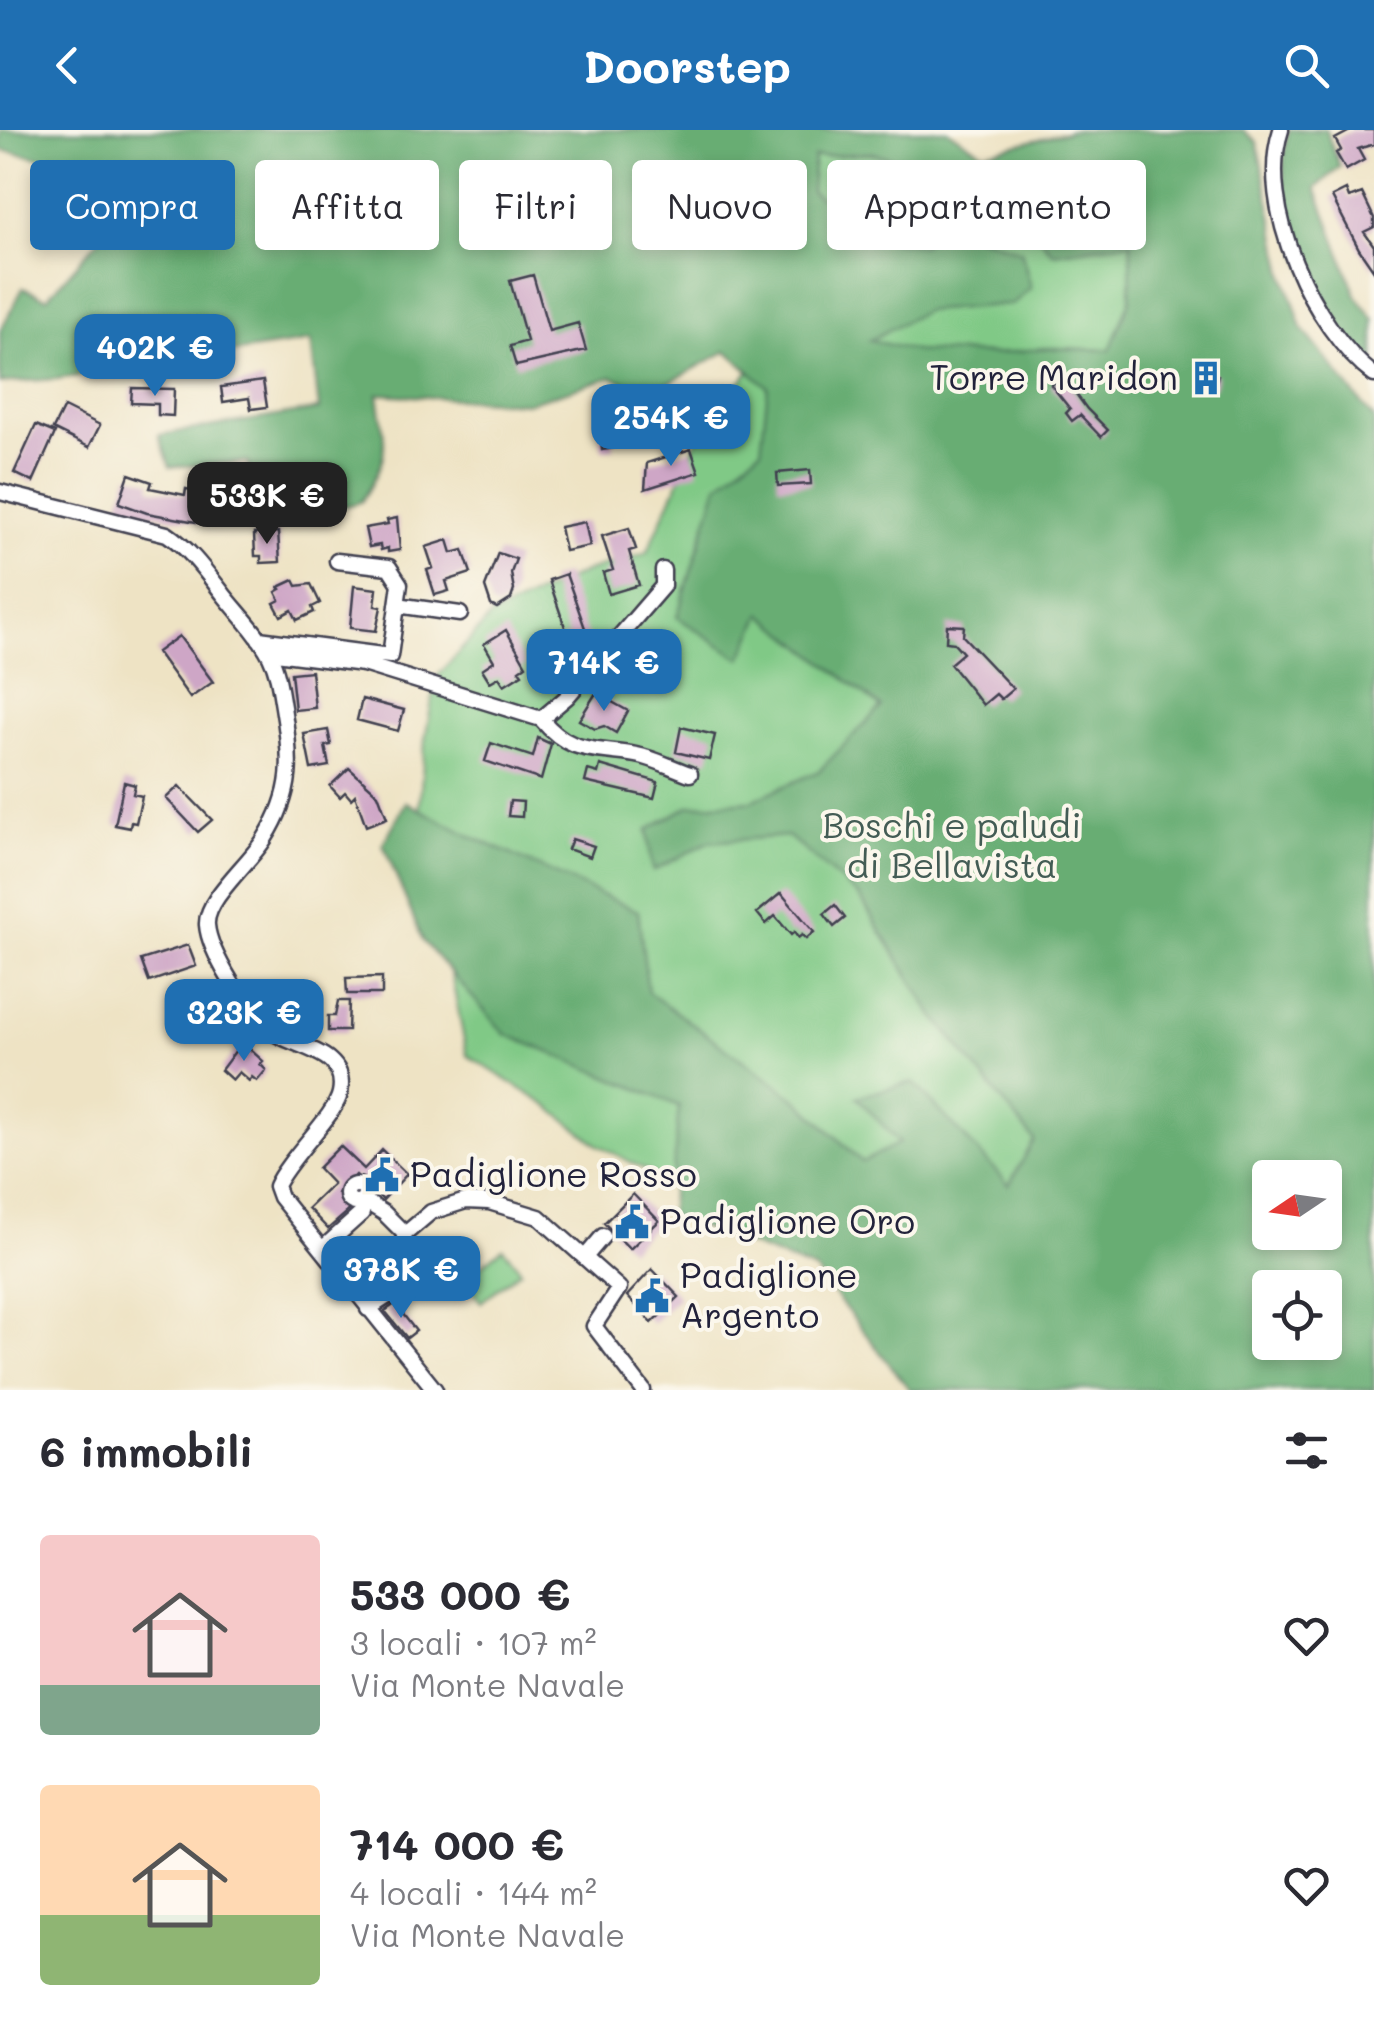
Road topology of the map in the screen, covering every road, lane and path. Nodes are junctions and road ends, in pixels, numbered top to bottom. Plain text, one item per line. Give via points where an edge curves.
1 (1281, 130) edge
2 (1374, 375) edge
3 (0, 492) edge
4 (337, 561) dead end
5 (664, 570) dead end
6 (397, 604) junction
7 (460, 614) dead end
8 (259, 639) junction
9 (268, 652) junction
10 (540, 719) junction
11 (690, 774) dead end
12 (405, 1234) junction
13 (603, 1236) dead end
14 (322, 1249) junction
15 (586, 1256) junction
16 (368, 1309) junction
17 (436, 1390) edge
18 (643, 1390) edge

1 - 2 street via 1276,186 1298,275 1344,345
3 - 8 street via 167,534 187,547
4 - 6 street via 390,568 400,584
5 - 10 street via 663,586
6 - 7 street
6 - 8 street via 390,656
8 - 9 street
9 - 10 street via 363,664
9 - 14 street via 277,673 290,774 283,805 206,919 209,941 266,1028 323,1054 342,1077 340,1097 276,1186
10 - 11 street via 572,746 638,755
12 - 14 street via 363,1200 362,1213
12 - 15 street via 431,1212 475,1200 539,1217
12 - 16 street via 388,1296
13 - 15 street
14 - 16 street
15 - 18 street via 619,1288 594,1326
16 - 17 street

